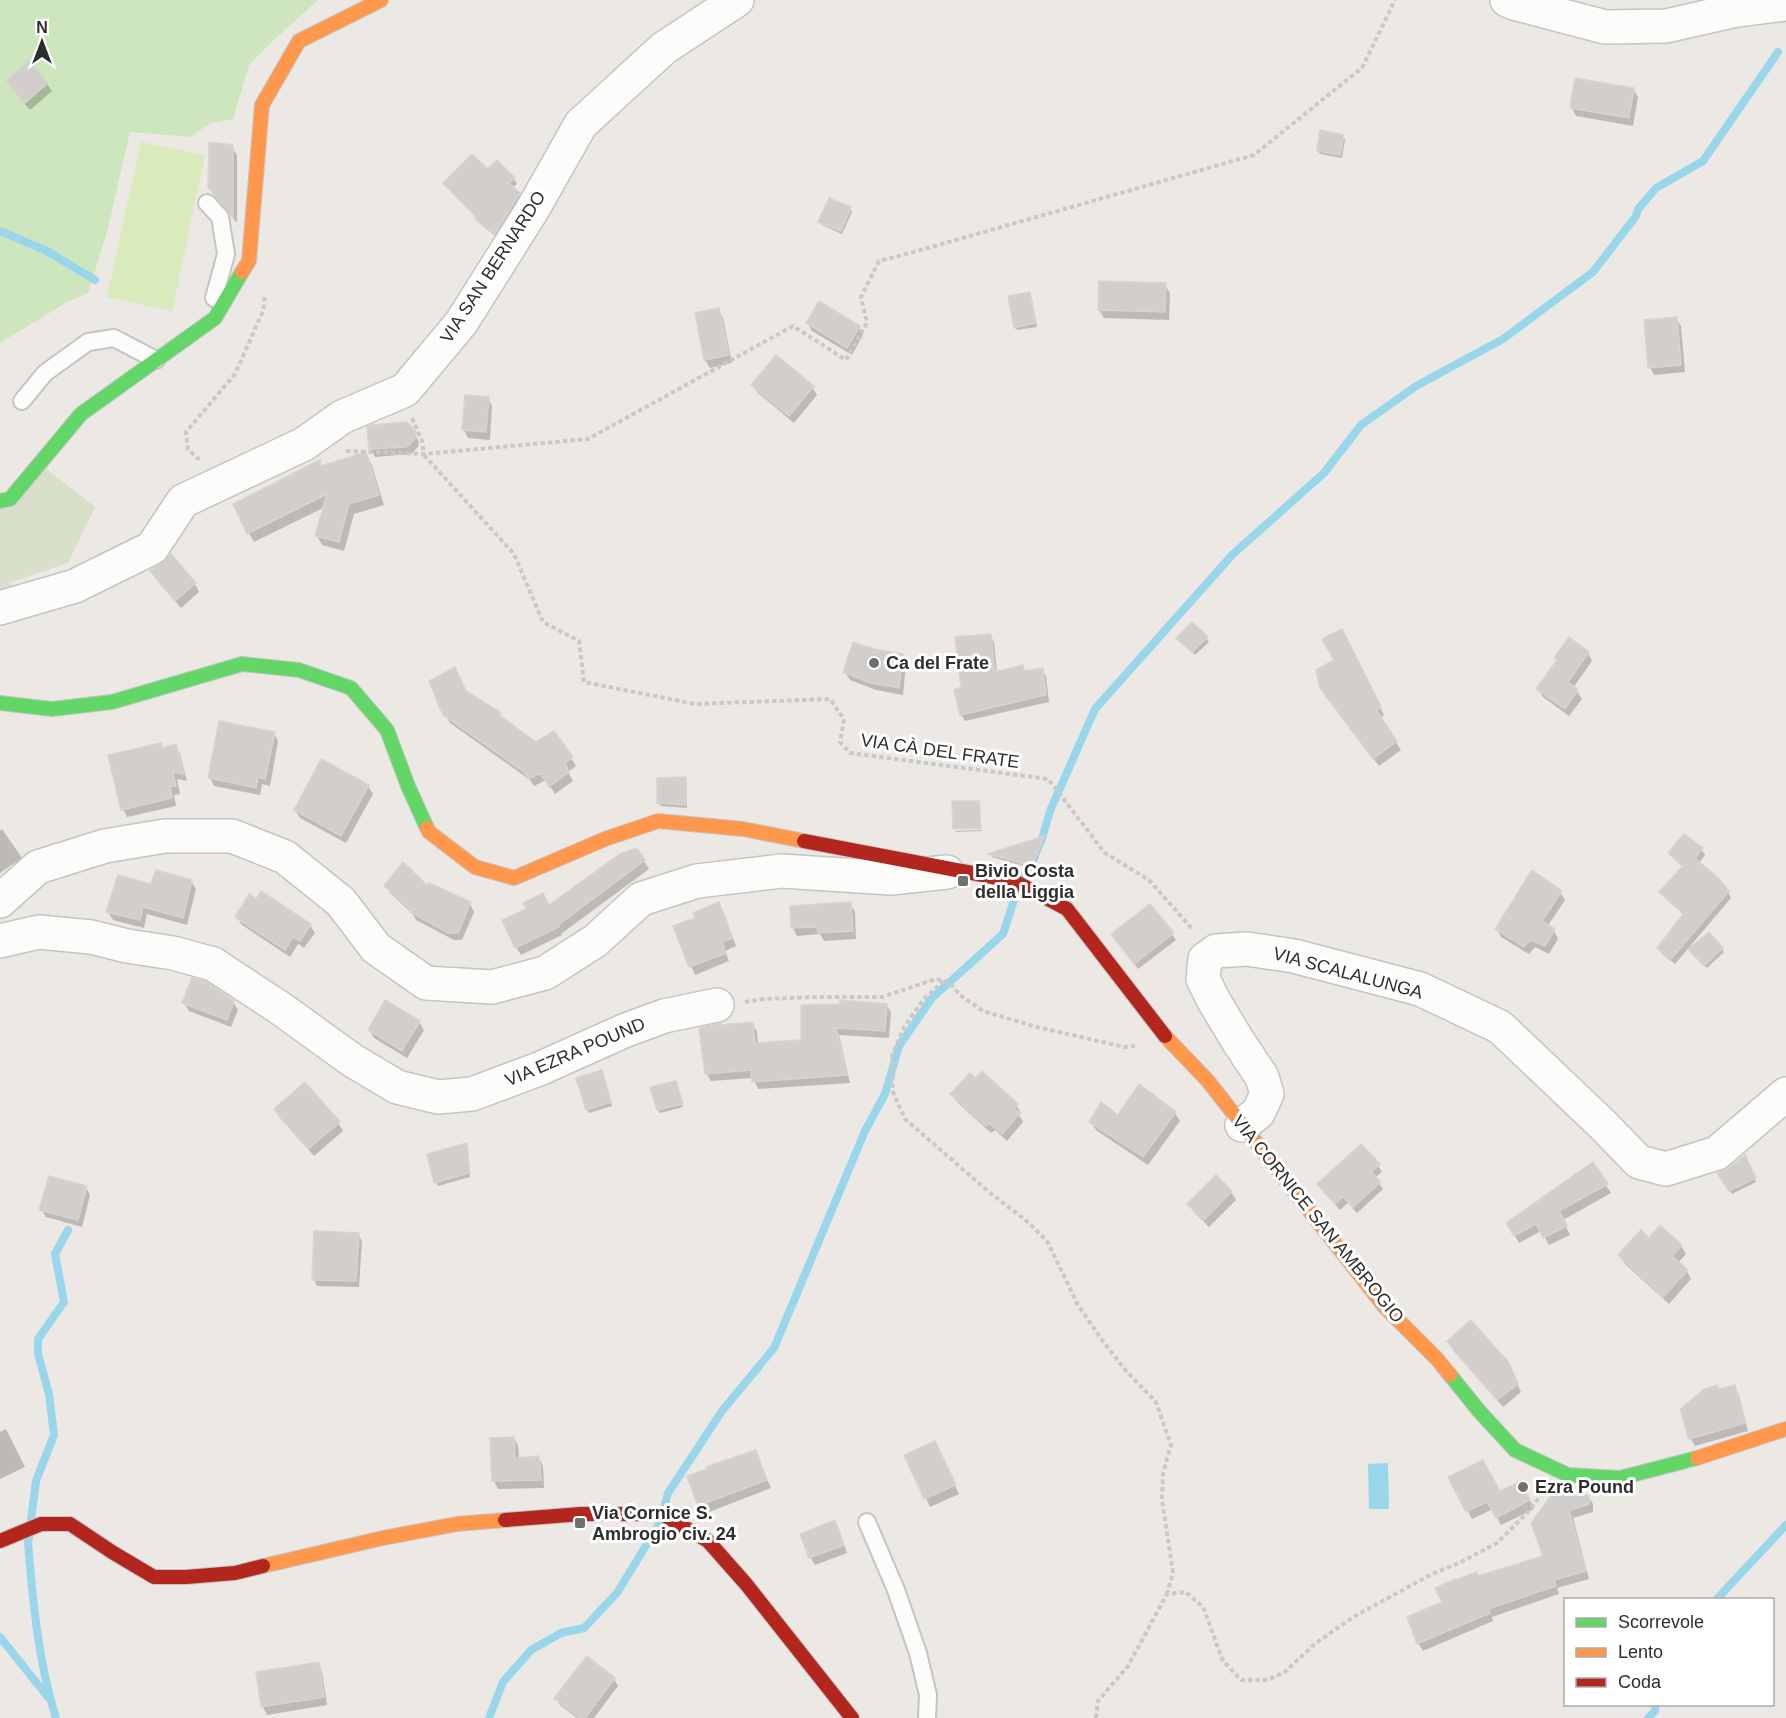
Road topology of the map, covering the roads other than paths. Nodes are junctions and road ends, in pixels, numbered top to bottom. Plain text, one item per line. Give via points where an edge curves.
1 (381, 0) edge
2 (737, 0) edge
3 (1507, 0) edge
4 (1786, 4) edge
5 (207, 203) dead end
6 (197, 331) junction
7 (156, 360) junction
8 (22, 401) dead end
9 (0, 501) edge
10 (0, 608) edge
11 (0, 703) edge
12 (958, 871) junction
13 (0, 901) edge
14 (0, 941) edge
15 (717, 1005) road end
16 (1786, 1094) edge
17 (1242, 1125) junction
18 (1786, 1429) edge
19 (867, 1522) dead end
20 (0, 1540) edge
21 (852, 1718) edge
22 (927, 1718) edge

1 - 6 street via 299,41 262,105 249,261 215,318
2 - 10 street, VIA SAN BERNARDO via 664,48 581,124 461,323 405,390 342,417 303,444 183,501 152,548 75,586
3 - 4 street via 1605,27 1666,26
5 - 6 lane via 220,217 226,254 213,301
6 - 7 street
7 - 8 lane via 114,338 88,342 45,373
7 - 9 street via 81,414 10,499
11 - 12 street, VIA CORNICE SAN AMBROGIO via 52,709 112,702 242,663 299,670 351,688 387,730 429,832 475,867 514,878 658,821 743,829
12 - 13 street, VIA CORNICE SAN AMBROGIO via 891,878 782,871 697,881 640,899 595,941 545,972 492,987 426,983 376,948 341,902 285,857 232,836 165,836 105,846 38,867
12 - 17 street, VIA CORNICE SAN AMBROGIO via 1014,881 1067,909 1159,1029
14 - 15 street, VIA EZRA POUND via 39,932 91,937 213,964 352,1060 398,1087 438,1097 472,1094 664,1016
16 - 17 street, VIA SCALALUNGA via 1717,1153 1666,1169 1639,1162 1500,1027 1420,989 1357,972 1258,950 1216,951 1204,959 1203,979 1262,1077 1267,1094 1258,1113
17 - 18 street, VIA CORNICE SAN AMBROGIO via 1384,1306 1437,1359 1515,1450 1568,1475 1620,1478
19 - 22 lane via 918,1653 928,1695
20 - 21 street via 41,1524 70,1524 154,1577 186,1577 235,1573 457,1524 581,1514 662,1514 708,1542

